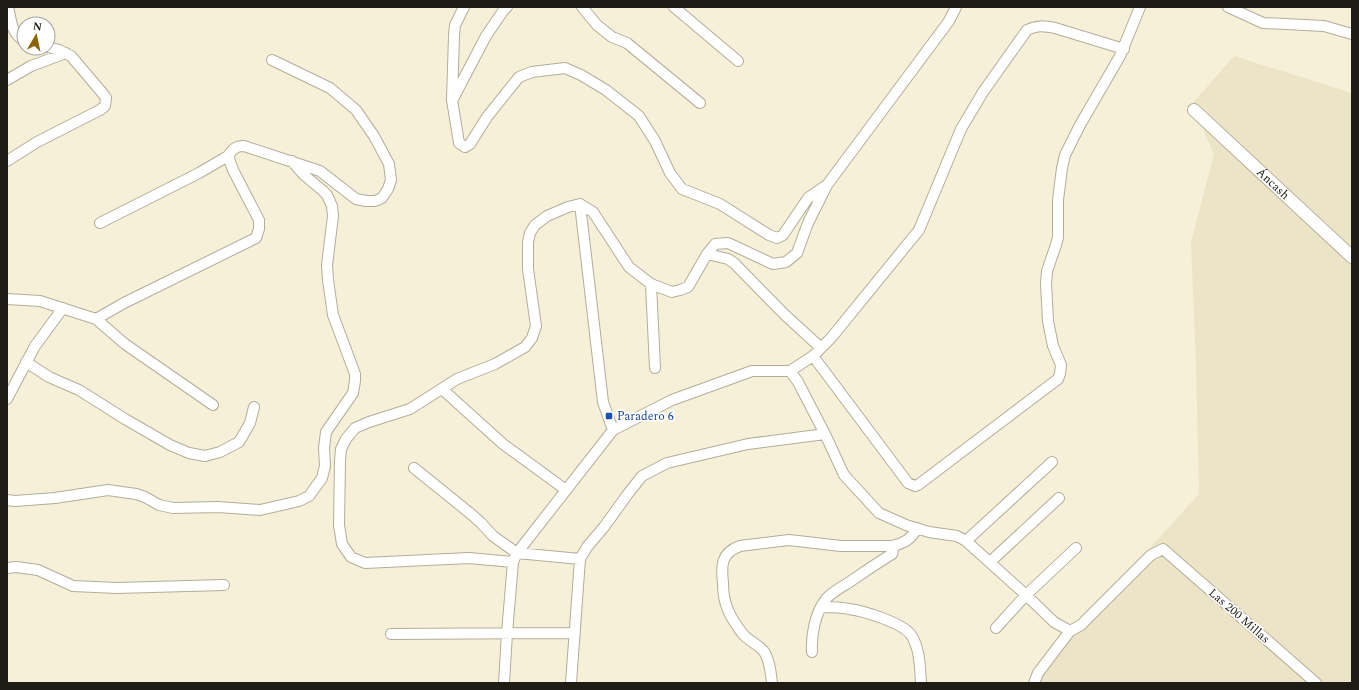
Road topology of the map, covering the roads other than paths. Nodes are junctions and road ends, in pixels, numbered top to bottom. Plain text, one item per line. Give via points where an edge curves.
1 (8, 7) edge
2 (464, 7) edge
3 (507, 7) edge
4 (582, 7) edge
5 (674, 7) edge
6 (956, 7) edge
7 (1140, 7) edge
8 (1228, 7) edge
9 (16, 33) edge
10 (1352, 34) edge
11 (1124, 49) junction
12 (56, 50) edge
13 (66, 53) junction
14 (272, 60) dead end
15 (738, 61) dead end
16 (7, 80) edge
17 (452, 100) junction
18 (700, 103) dead end
19 (1194, 110) dead end
20 (228, 156) junction
21 (7, 161) edge
22 (292, 161) junction
23 (827, 185) junction
24 (580, 204) junction
25 (100, 223) dead end
26 (1351, 253) edge
27 (707, 254) junction
28 (651, 284) junction
29 (7, 299) edge
30 (63, 308) junction
31 (96, 319) junction
32 (822, 348) junction
33 (813, 356) junction
34 (26, 362) junction
35 (655, 368) dead end
36 (790, 371) junction
37 (442, 389) junction
38 (7, 399) edge
39 (213, 406) dead end
40 (254, 407) dead end
41 (613, 430) junction
42 (825, 434) junction
43 (1052, 462) dead end
44 (414, 468) dead end
45 (566, 490) junction
46 (1059, 498) dead end
47 (7, 500) edge
48 (917, 528) junction
49 (966, 540) junction
50 (892, 546) junction
51 (1076, 548) dead end
52 (515, 558) junction
53 (580, 559) junction
54 (990, 562) junction
55 (7, 568) edge
56 (224, 585) dead end
57 (1026, 595) junction
58 (822, 607) junction
59 (996, 628) dead end
60 (1070, 631) junction
61 (507, 633) junction
62 (575, 633) junction
63 (391, 634) dead end
64 (812, 652) dead end
65 (504, 683) edge
66 (571, 683) edge
67 (772, 683) edge
68 (921, 683) edge
69 (1034, 683) edge
70 (1316, 683) edge

1 - 9 street via 12,27
2 - 17 street via 455,24
3 - 17 street via 486,36
4 - 18 street via 597,26 612,37 627,43
5 - 15 street
6 - 23 street via 949,21
7 - 11 street
8 - 10 street via 1263,23 1324,26
11 - 32 street via 1055,28 1034,26 1027,30 983,92 961,129 919,230
11 - 33 street via 1080,125 1065,155 1062,168 1058,200 1058,237 1047,271 1046,284 1048,321 1053,346 1061,365 1058,379 914,486 908,483
12 - 13 street
13 - 16 street via 31,66
13 - 21 street via 104,95 105,106
14 - 22 street via 330,88 356,110 389,164 391,180 382,198 366,201 356,199 320,171
17 - 23 street via 459,143 465,147 470,144 487,117 519,77 532,72 565,68 576,72 606,90 639,116 670,173 682,189 720,204 777,238 783,235 808,198
19 - 26 street, Áncash
20 - 22 street via 232,149 244,146
20 - 25 street
20 - 31 street via 259,220 256,238
22 - 47 street via 322,190 332,206 328,280 333,315 355,374 353,393 326,432 322,478 309,496 299,501 260,510 218,507 174,508 117,490 55,498
23 - 27 street via 808,223 797,253 786,262 773,264 728,243 715,244
24 - 28 street via 593,212 629,267
24 - 37 street via 547,216 535,225 530,233 528,269 536,326 526,347 495,364 457,379
24 - 41 street via 603,402
27 - 28 street via 688,287 672,292
27 - 32 street via 734,263
28 - 35 street
29 - 30 street via 40,301
30 - 31 street
30 - 34 street
31 - 39 street via 125,344
32 - 33 street
33 - 36 street
34 - 38 street
34 - 40 street via 49,377 79,390 170,446 189,453 205,456 220,452 239,442 250,424
36 - 41 street via 752,371 672,400
36 - 42 street
37 - 45 street via 503,444
37 - 52 street via 410,409 356,428 346,439 341,449 340,461 339,525 342,544 350,557 365,563
41 - 45 street
42 - 48 street via 844,475 879,513
42 - 53 street via 748,444 667,463 642,476
43 - 49 street
44 - 52 street via 481,522
45 - 52 street
46 - 54 street
48 - 49 street
48 - 50 street via 909,539
49 - 54 street
50 - 58 street via 892,554 834,591
50 - 67 street via 841,546 777,541 740,546 726,556 721,570 728,610 743,635 765,653
51 - 57 street
52 - 53 street
52 - 61 street
53 - 62 street
54 - 57 street
55 - 56 street via 38,570 73,586 117,588
57 - 59 street
57 - 60 street via 1054,622
58 - 64 street via 814,629
58 - 68 street via 849,609 903,627 911,635 916,647
60 - 69 street via 1038,673
60 - 70 street, Las 200 Millas via 1081,625 1151,555 1163,549
61 - 62 street
61 - 63 street
61 - 65 street
62 - 66 street

